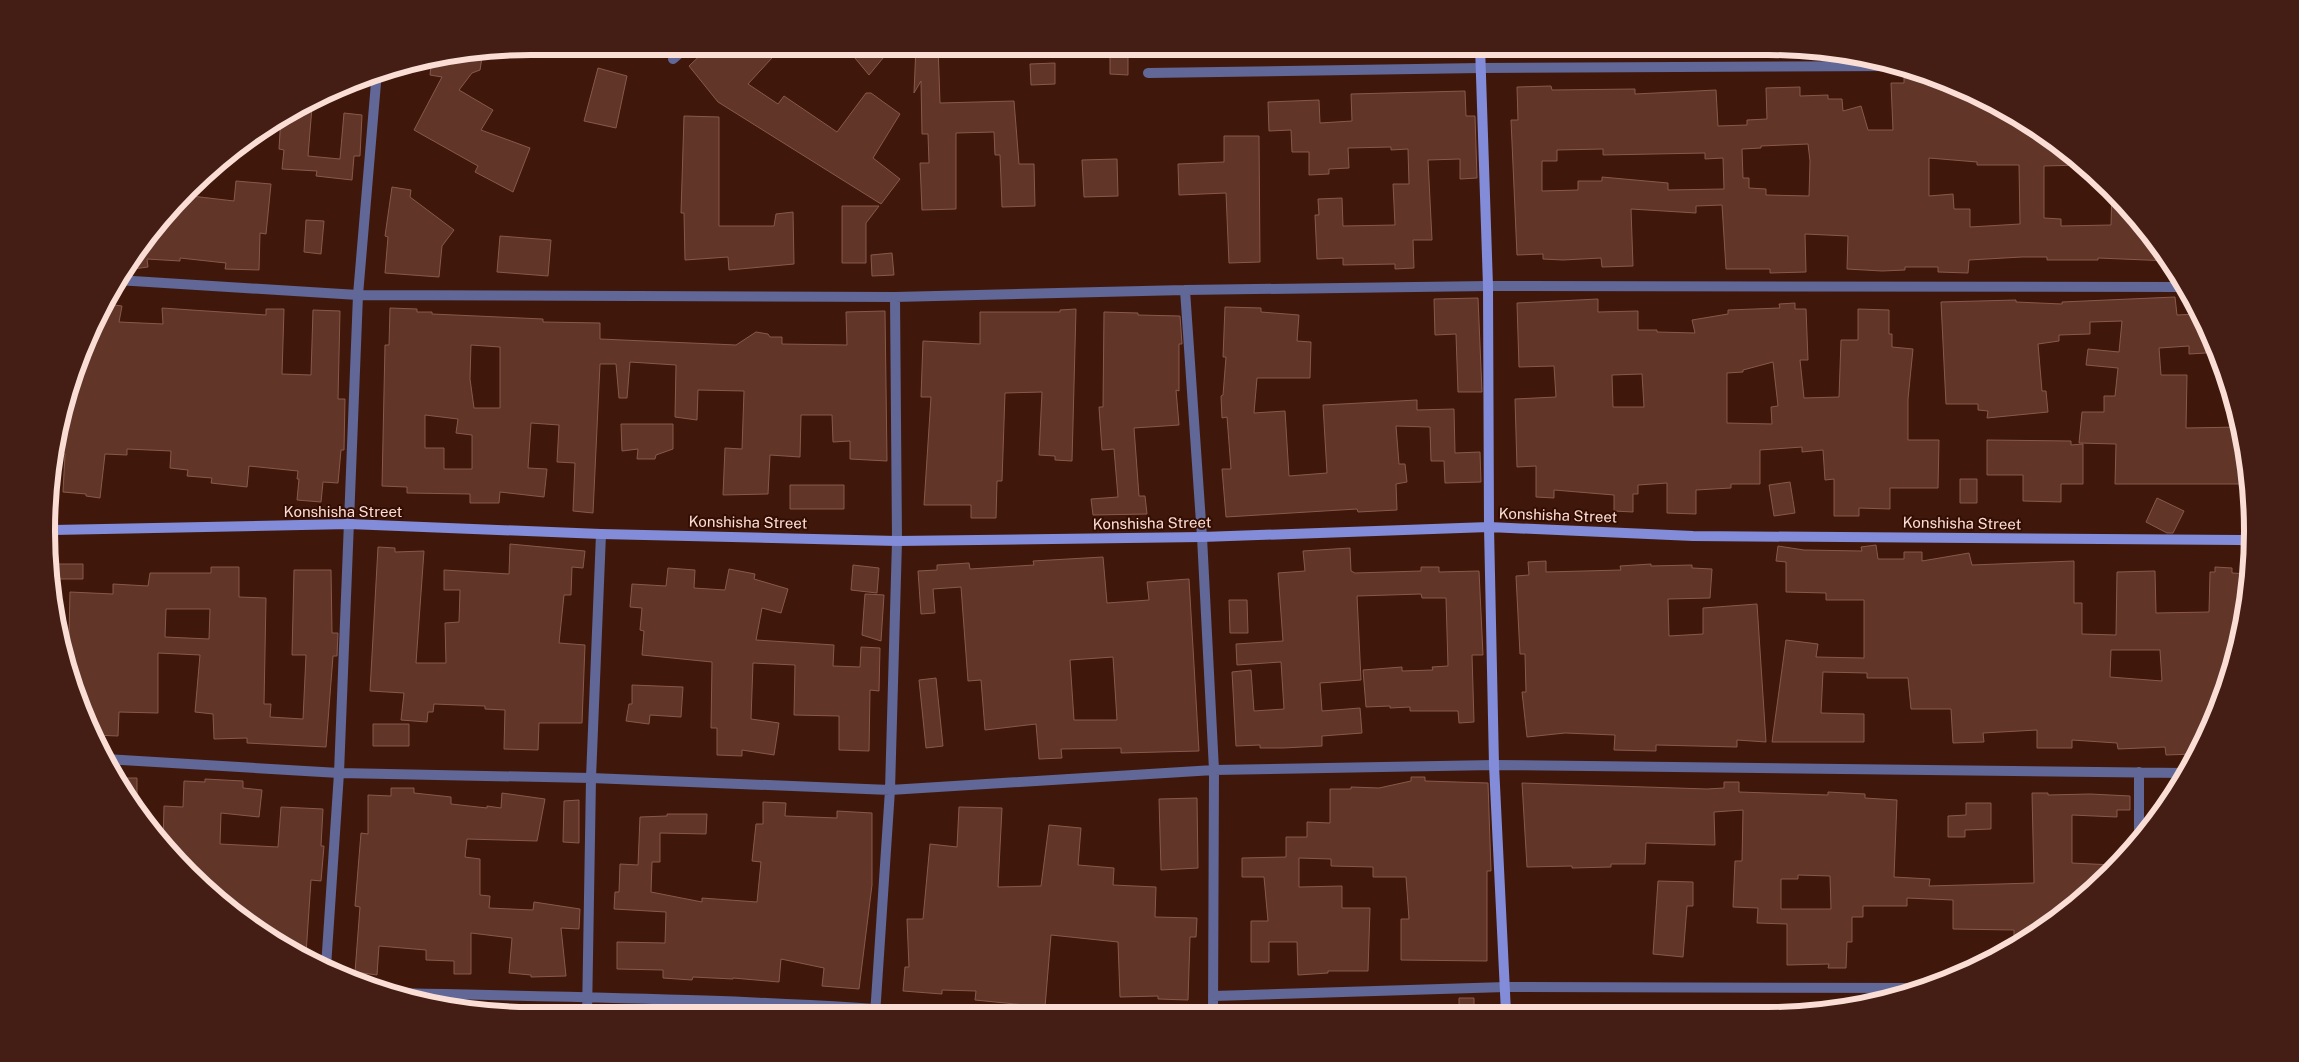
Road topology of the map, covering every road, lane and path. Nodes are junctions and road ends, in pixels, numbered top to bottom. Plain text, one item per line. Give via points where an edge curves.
1 (678, 55) edge
2 (1480, 55) edge
3 (673, 59) dead end
4 (1870, 66) edge
5 (1480, 68) junction
6 (1148, 73) dead end
7 (377, 81) edge
8 (127, 281) edge
9 (1488, 286) junction
10 (2177, 288) edge
11 (1185, 290) junction
12 (358, 295) junction
13 (895, 297) junction
14 (349, 524) junction
15 (1489, 527) junction
16 (55, 530) edge
17 (601, 534) junction
18 (1202, 537) junction
19 (897, 541) junction
20 (2244, 541) edge
21 (114, 760) edge
22 (1494, 766) junction
23 (1214, 770) junction
24 (2139, 772) junction
25 (339, 773) junction
26 (2178, 773) edge
27 (591, 778) junction
28 (890, 790) junction
29 (2139, 829) edge
30 (326, 961) edge
31 (1506, 987) junction
32 (1901, 988) edge
33 (423, 994) edge
34 (1213, 996) junction
35 (587, 997) junction
36 (586, 1007) edge
37 (779, 1007) edge
38 (875, 1007) edge
39 (1213, 1007) edge
40 (1506, 1007) edge

1 - 3 street
2 - 5 street
4 - 5 street
5 - 6 street
5 - 9 street
7 - 12 street
8 - 12 street
9 - 10 street
9 - 11 street
9 - 15 street
11 - 13 street
11 - 18 street
12 - 13 street
12 - 14 street
13 - 19 street
14 - 16 street, Konshisha Street
14 - 17 street, Konshisha Street
14 - 25 street
15 - 18 street, Konshisha Street
15 - 20 street, Konshisha Street via 1693,536
15 - 22 street
17 - 19 street, Konshisha Street
17 - 27 street
18 - 19 street, Konshisha Street
18 - 23 street
19 - 28 street
21 - 25 street
22 - 23 street
22 - 24 street
22 - 31 street
23 - 28 street
23 - 34 street
24 - 26 street
24 - 29 street
25 - 27 street
25 - 30 street
27 - 28 street
27 - 35 street
28 - 38 street
31 - 32 street
31 - 34 street
31 - 40 street
33 - 35 street
34 - 39 street
35 - 36 street
35 - 37 street

